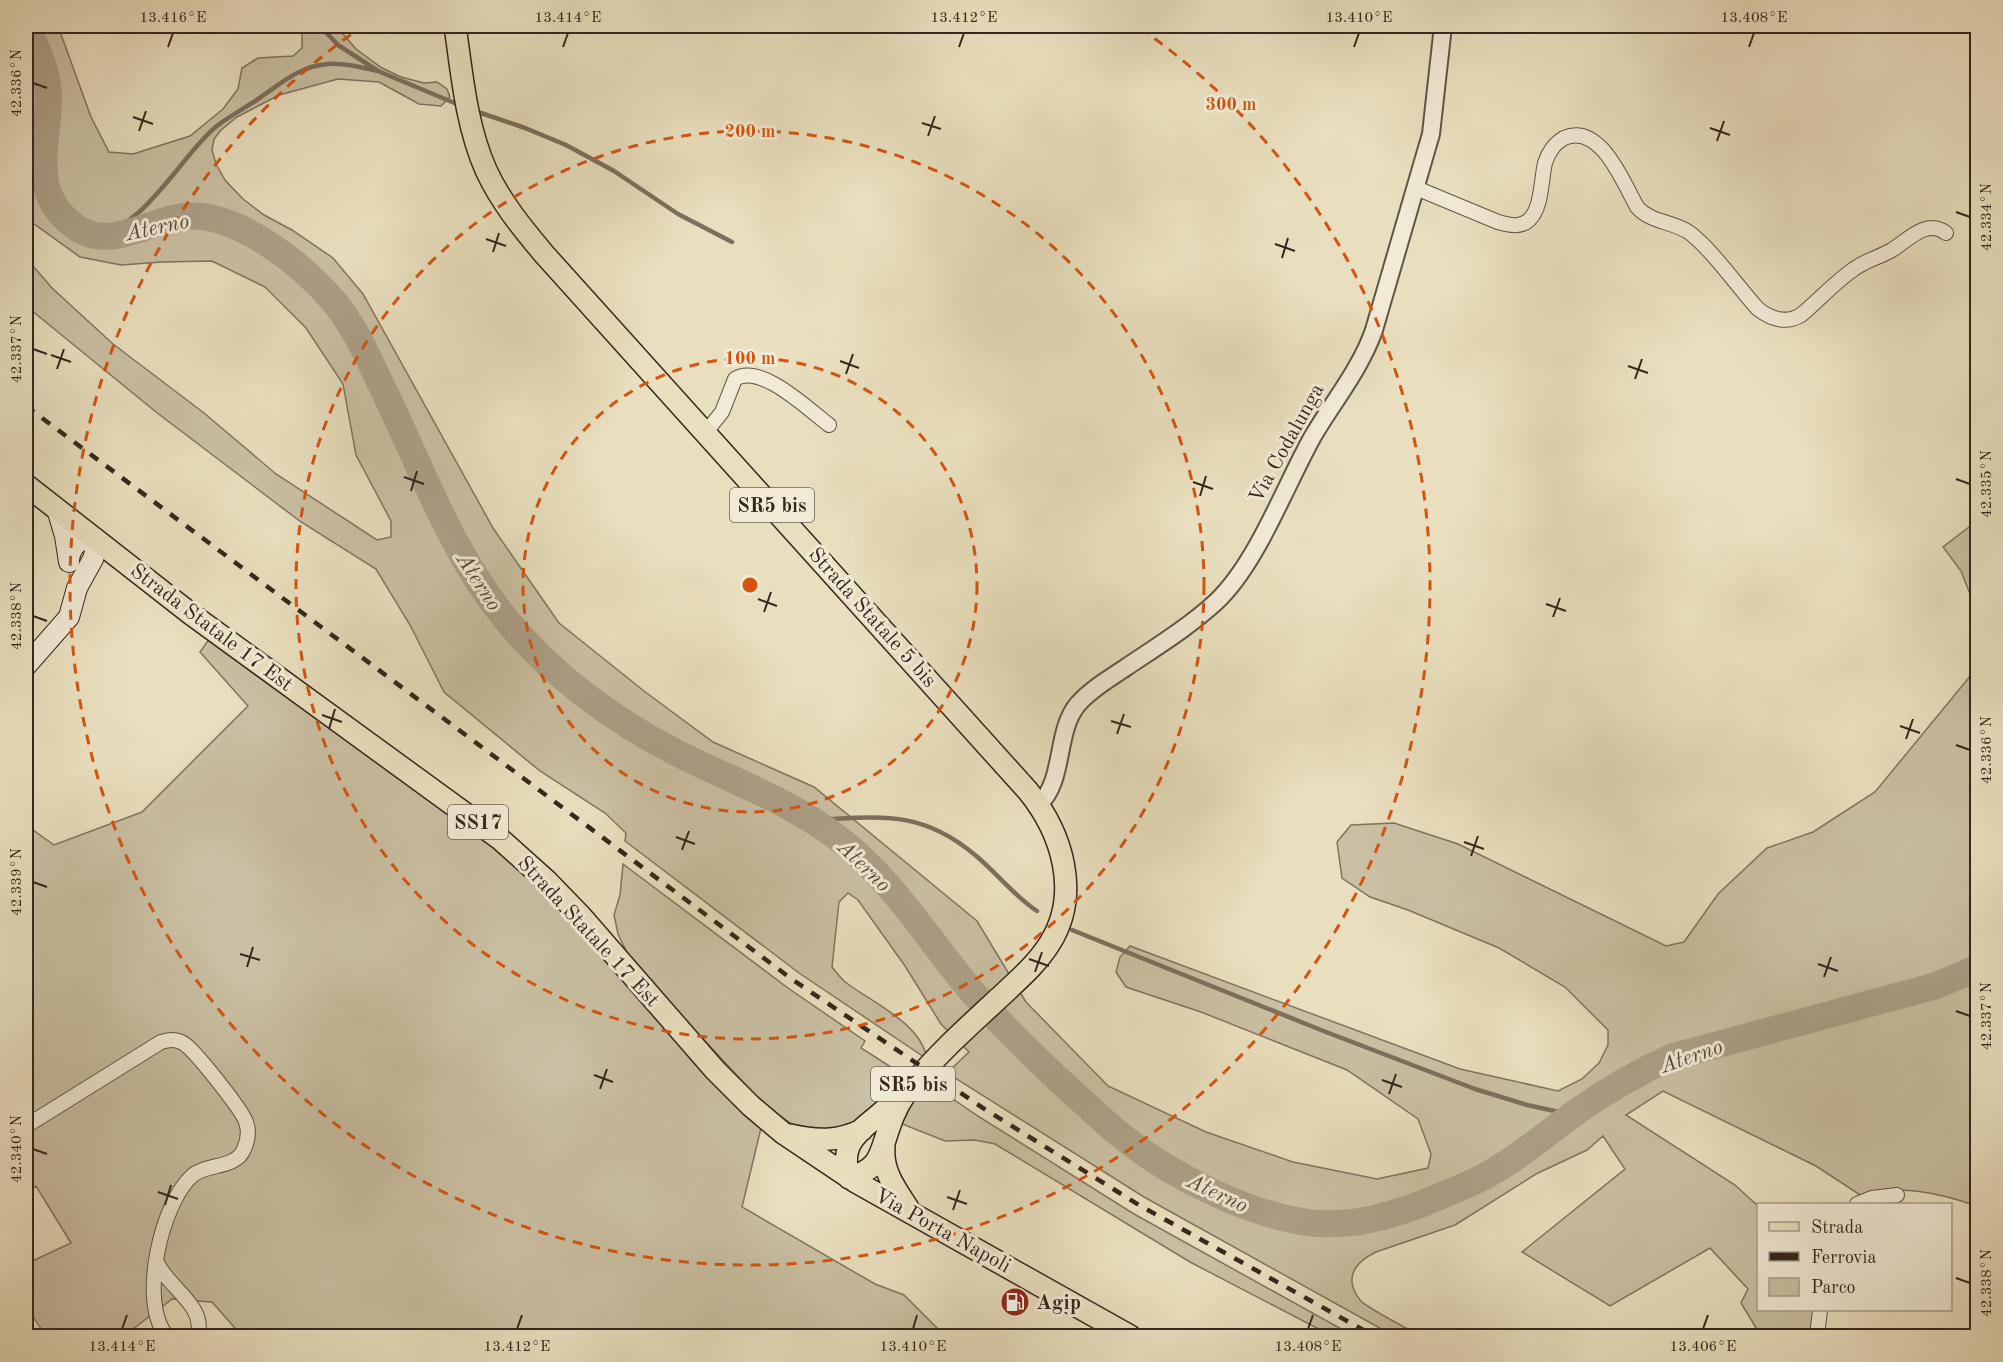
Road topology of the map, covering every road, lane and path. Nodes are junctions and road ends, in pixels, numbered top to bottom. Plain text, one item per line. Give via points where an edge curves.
1 (455, 26) edge
2 (1443, 26) edge
3 (1416, 188) junction
4 (1946, 233) dead end
5 (829, 425) dead end
6 (706, 432) junction
7 (26, 485) edge
8 (57, 509) junction
9 (94, 538) junction
10 (69, 560) junction
11 (126, 563) junction
12 (86, 573) junction
13 (73, 600) junction
14 (26, 666) edge
15 (1039, 804) junction
16 (961, 1033) junction
17 (26, 1126) edge
18 (862, 1129) junction
19 (783, 1133) junction
20 (884, 1146) junction
21 (849, 1178) junction
22 (1897, 1195) dead end
23 (1860, 1203) edge
24 (912, 1213) junction
25 (156, 1258) junction
26 (1820, 1311) edge
27 (26, 1320) edge
28 (37, 1336) edge
29 (168, 1336) edge
30 (196, 1336) edge
31 (1130, 1336) edge
32 (1817, 1336) edge

1 - 6 main road, Strada Statale 5 bis / SR5 bis via 471,126 487,172 500,195 544,254
2 - 3 street, Via Codalunga via 1434,117
3 - 4 street via 1504,224 1521,225 1536,208 1550,151 1566,138 1585,136 1604,150 1643,214 1693,236 1758,309 1784,320 1801,315 1855,268 1920,231 1936,227
3 - 15 street, Via Codalunga via 1370,340 1242,569 1202,614 1080,702 1065,729 1050,788
5 - 6 street via 772,383 746,374 735,379 722,412
6 - 15 main road, Strada Statale 5 bis / SR5 bis
7 - 8 main road, Strada Statale 17 Est / SS17
8 - 9 main road, Strada Statale 17 Est / SS17
8 - 10 main road
9 - 10 main road via 75,544
9 - 11 main road, Strada Statale 17 Est / SS17
9 - 12 main road via 94,555
10 - 13 main road
11 - 12 main road via 104,561
11 - 19 main road, Strada Statale 17 Est / SS17 via 506,844 579,914 715,1070
12 - 13 main road
13 - 14 main road via 69,617
15 - 16 main road, Strada Statale 5 bis / SR5 bis via 1058,841 1066,876 1058,930 1023,975
16 - 18 main road, Strada Statale 5 bis / SR5 bis via 922,1067 885,1111
16 - 20 main road, Strada Statale 5 bis / SR5 bis via 908,1091 893,1117
17 - 25 street via 161,1042 178,1041 189,1047 242,1113 247,1141 236,1160 201,1170 185,1183 173,1204
18 - 19 main road, Strada Statale 5 bis / SR5 bis via 835,1140
18 - 21 main road, Strada Statale 5 bis / SR5 bis via 847,1148
19 - 21 main road, Strada Statale 17 Est / SS17
20 - 21 main road, Strada Statale 5 bis / SR5 bis via 873,1167
20 - 24 main road, Strada Statale 5 bis / SR5 bis via 890,1180
21 - 24 main road, Via Porta Napoli / SS17
22 - 23 street
24 - 31 main road, Via Porta Napoli / SS17
25 - 29 street via 156,1316
25 - 30 street via 162,1272 195,1311 199,1325
26 - 32 street
27 - 28 street

